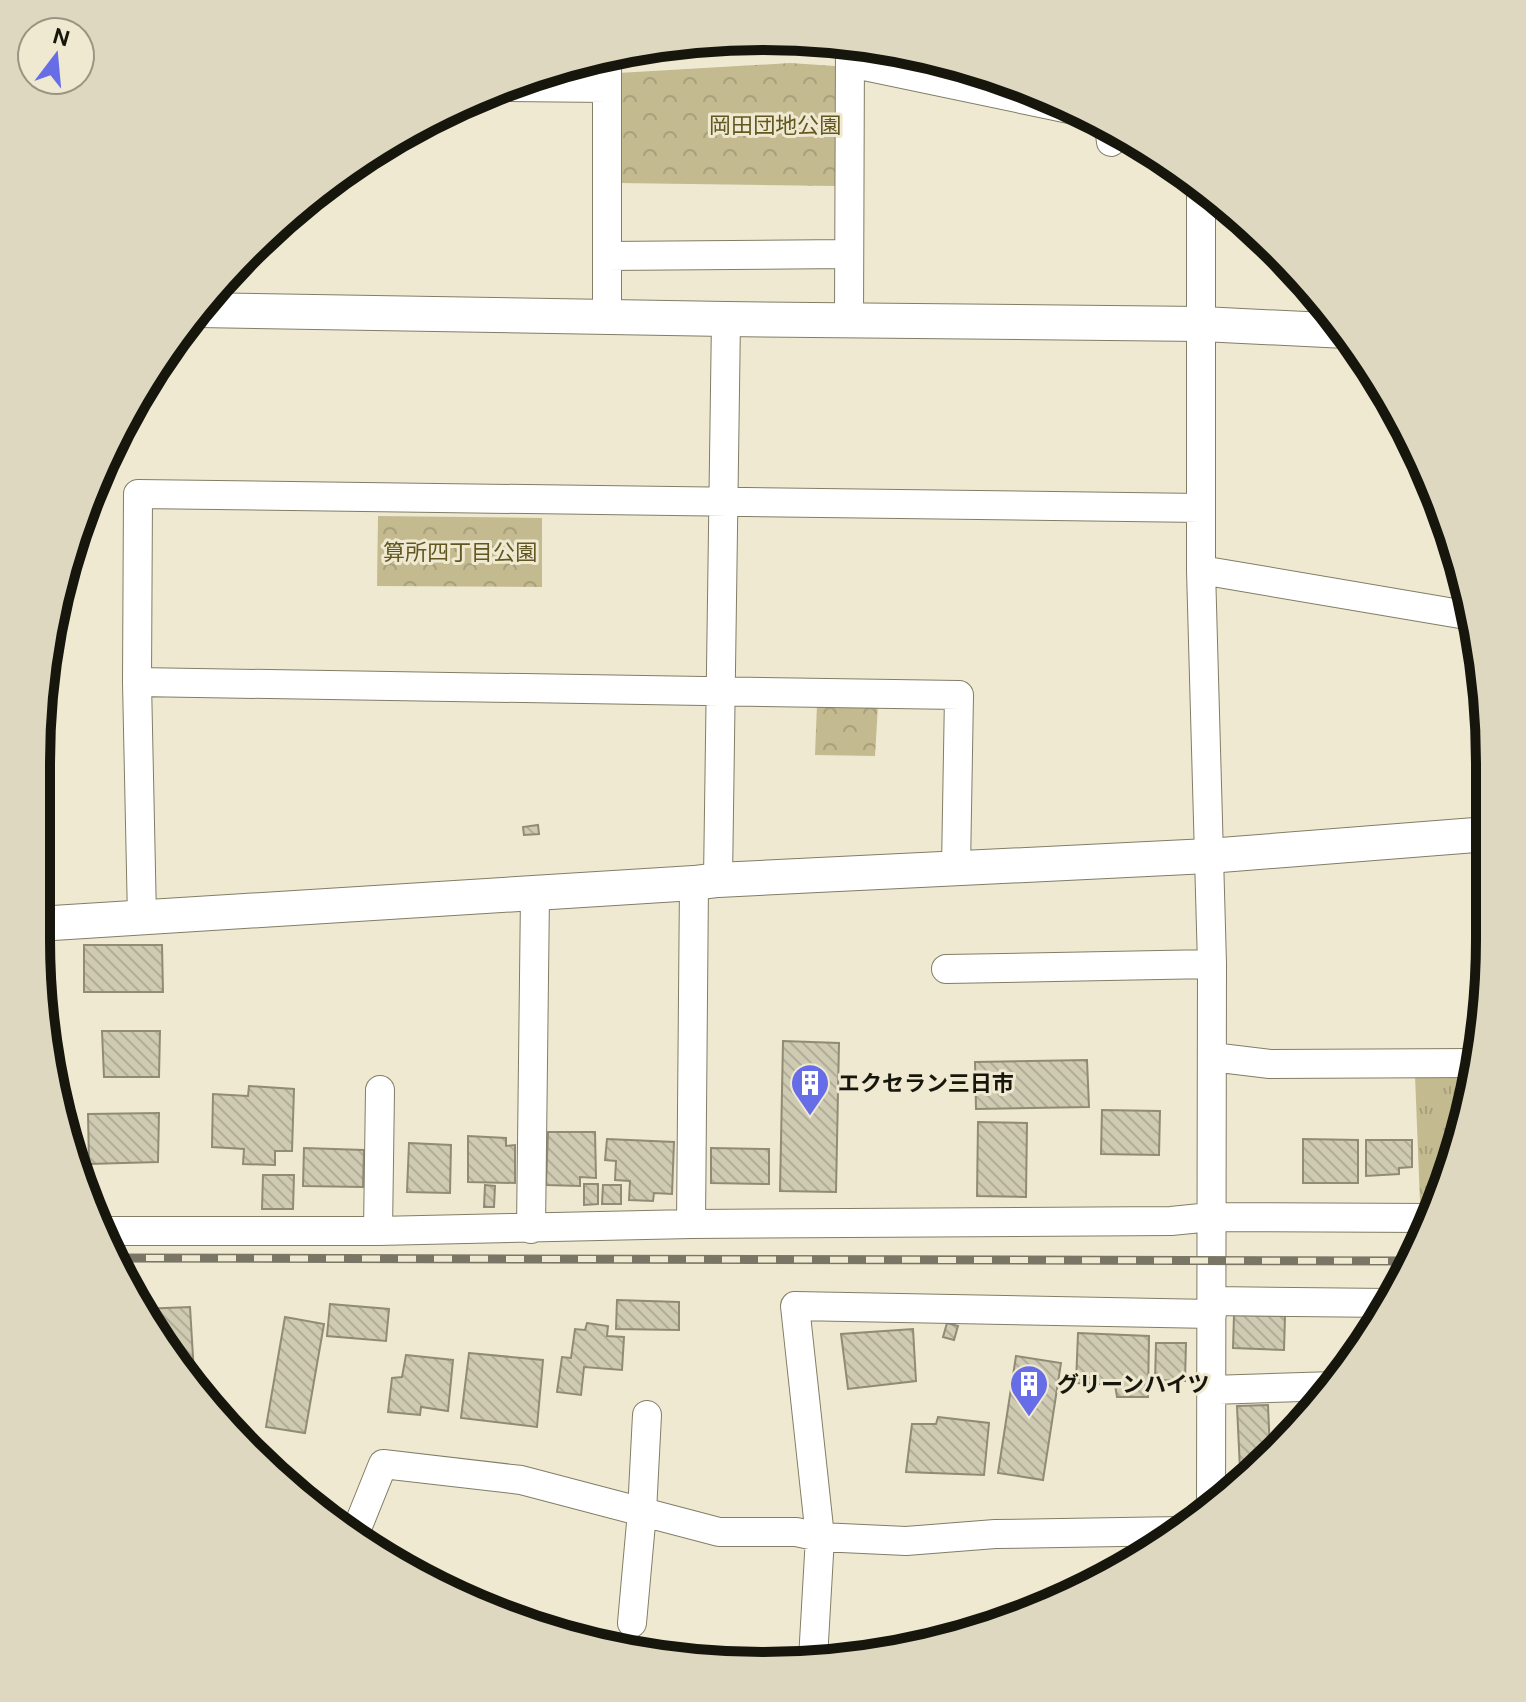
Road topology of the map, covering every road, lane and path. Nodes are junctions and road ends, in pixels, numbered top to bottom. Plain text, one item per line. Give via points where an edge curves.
1 (850, 55) edge
2 (885, 61) edge
3 (607, 68) edge
4 (536, 87) edge
5 (607, 88) junction
6 (999, 91) edge
7 (1201, 200) edge
8 (848, 254) junction
9 (607, 256) junction
10 (213, 310) edge
11 (607, 316) junction
12 (726, 319) junction
13 (849, 321) junction
14 (1202, 324) junction
15 (1330, 330) edge
16 (722, 503) junction
17 (1201, 508) junction
18 (1201, 570) junction
19 (1460, 614) edge
20 (137, 682) junction
21 (721, 691) junction
22 (1476, 835) edge
23 (1208, 856) junction
24 (956, 868) junction
25 (706, 882) junction
26 (535, 894) junction
27 (142, 918) junction
28 (50, 923) edge
29 (1212, 964) junction
30 (946, 969) dead end
31 (1212, 1057) junction
32 (1465, 1063) edge
33 (380, 1090) dead end
34 (1211, 1217) junction
35 (1419, 1218) edge
36 (691, 1224) junction
37 (531, 1229) junction
38 (113, 1231) edge
39 (378, 1231) junction
40 (1375, 1303) edge
41 (1212, 1308) junction
42 (1318, 1387) edge
43 (1211, 1390) junction
44 (647, 1415) dead end
45 (1211, 1493) edge
46 (642, 1512) junction
47 (358, 1526) edge
48 (1160, 1531) edge
49 (820, 1537) junction
50 (632, 1623) dead end
51 (814, 1650) edge

1 - 8 street
2 - 6 street
3 - 5 street
4 - 5 street
5 - 9 street
7 - 14 street
8 - 9 street
8 - 13 street
9 - 11 street
10 - 11 street
11 - 12 street
12 - 13 street
12 - 16 street
13 - 14 street
14 - 15 street
14 - 17 street
16 - 17 street
16 - 20 street via 138,494
16 - 21 street
17 - 18 street
18 - 19 street
18 - 23 street
20 - 21 street
20 - 27 street
21 - 24 street via 959,695
21 - 25 street
22 - 23 street
23 - 24 street
23 - 29 street
24 - 25 street
25 - 26 street
25 - 36 street
26 - 27 street
26 - 37 street
27 - 28 street
29 - 30 street
29 - 31 street
31 - 32 street via 1270,1064
31 - 34 street
33 - 39 street
34 - 35 street
34 - 36 street
34 - 41 street
36 - 37 street
37 - 39 street
38 - 39 street
40 - 41 street
41 - 43 street
41 - 49 street via 795,1306
42 - 43 street
43 - 45 street
44 - 46 street
46 - 47 street via 521,1480 383,1464
46 - 49 street via 719,1532
46 - 50 street
48 - 49 street via 906,1541
49 - 51 street

